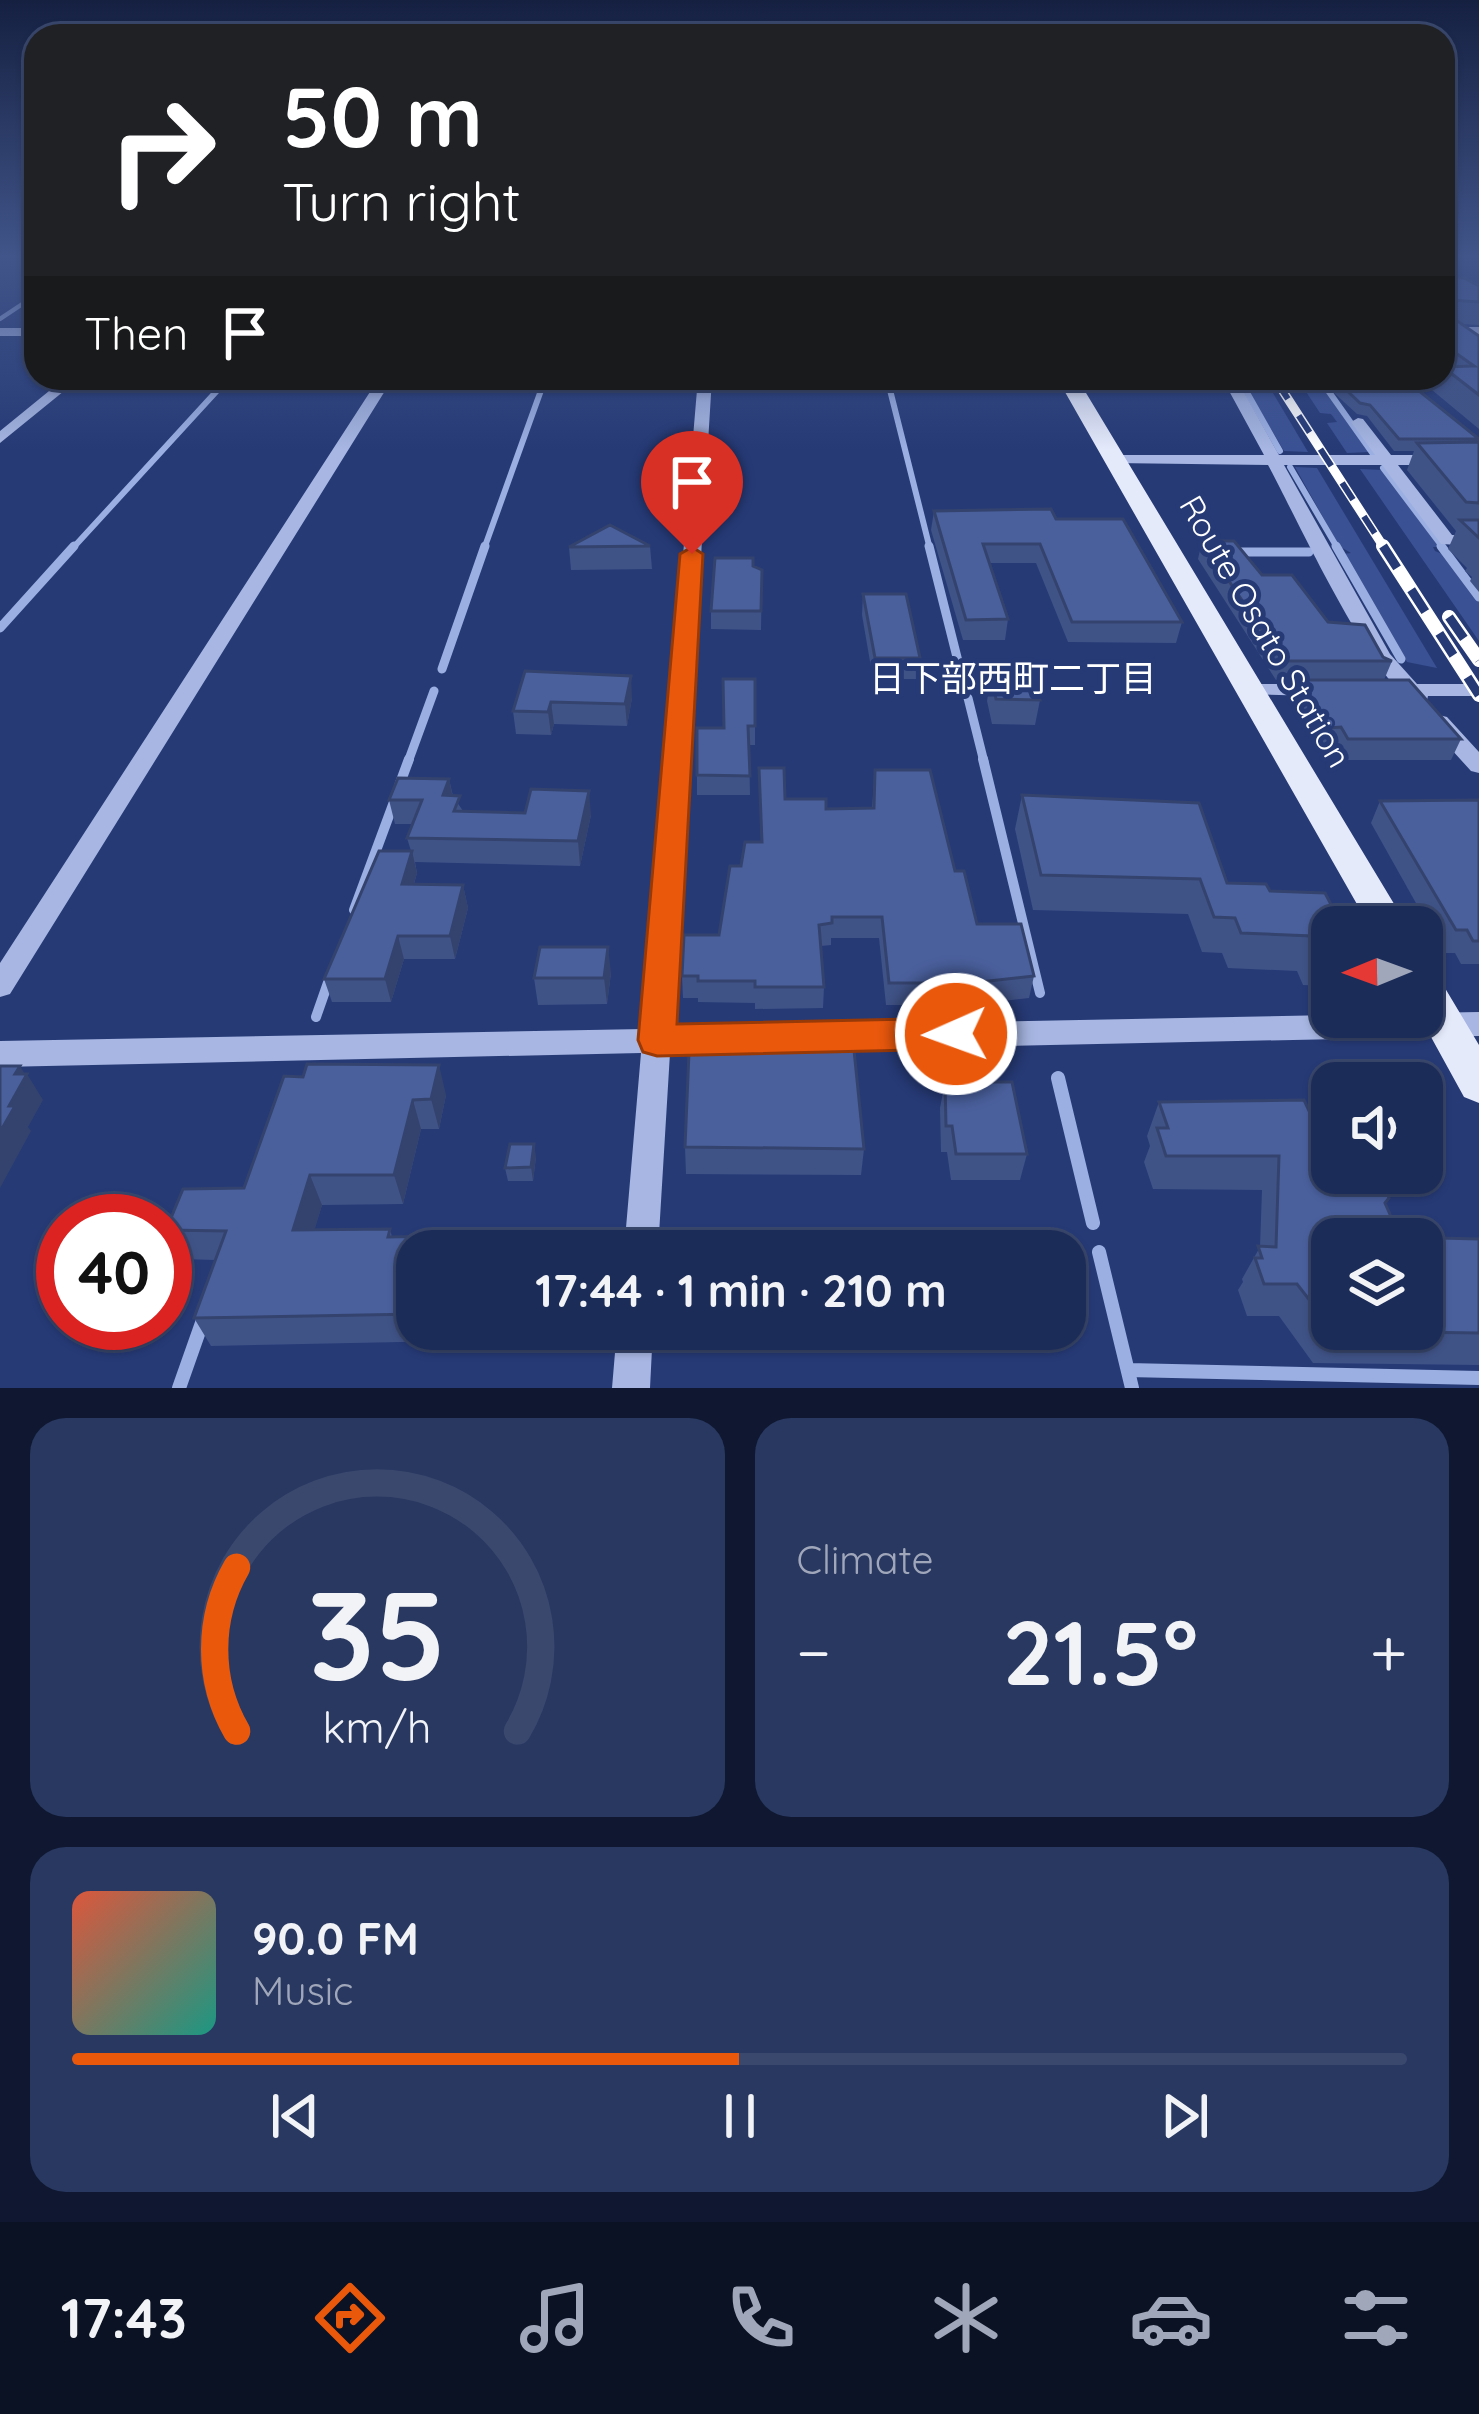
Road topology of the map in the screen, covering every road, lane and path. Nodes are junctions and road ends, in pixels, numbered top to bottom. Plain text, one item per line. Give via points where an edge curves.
1 (59, 390) edge
2 (378, 390) edge
3 (703, 390) edge
4 (1074, 390) edge
5 (1235, 390) edge
6 (1358, 422) dead end
7 (0, 439) edge
8 (1118, 460) junction
9 (1274, 460) junction
10 (1385, 460) junction
11 (1471, 460) edge
12 (1479, 473) edge
13 (1479, 541) edge
14 (1250, 690) junction
15 (1342, 690) edge
16 (1399, 690) junction
17 (1479, 690) edge
18 (1479, 766) edge
19 (1377, 906) edge
20 (0, 986) edge
21 (1462, 1023) edge
22 (657, 1040) junction
23 (0, 1054) edge
24 (1479, 1084) edge
25 (643, 1230) edge
26 (634, 1350) edge
27 (631, 1388) edge

1 - 7 street
2 - 20 street
3 - 22 street
4 - 8 main road, Route Osato Station
5 - 9 street
6 - 10 street
8 - 9 street
8 - 14 main road, Route Osato Station
9 - 10 street
9 - 16 street
10 - 11 street
10 - 13 street via 1447,540
11 - 12 street
14 - 15 street
14 - 19 main road, Route Osato Station
16 - 17 street
16 - 18 street
21 - 22 street
21 - 24 main road
22 - 23 street
22 - 25 street
26 - 27 street

